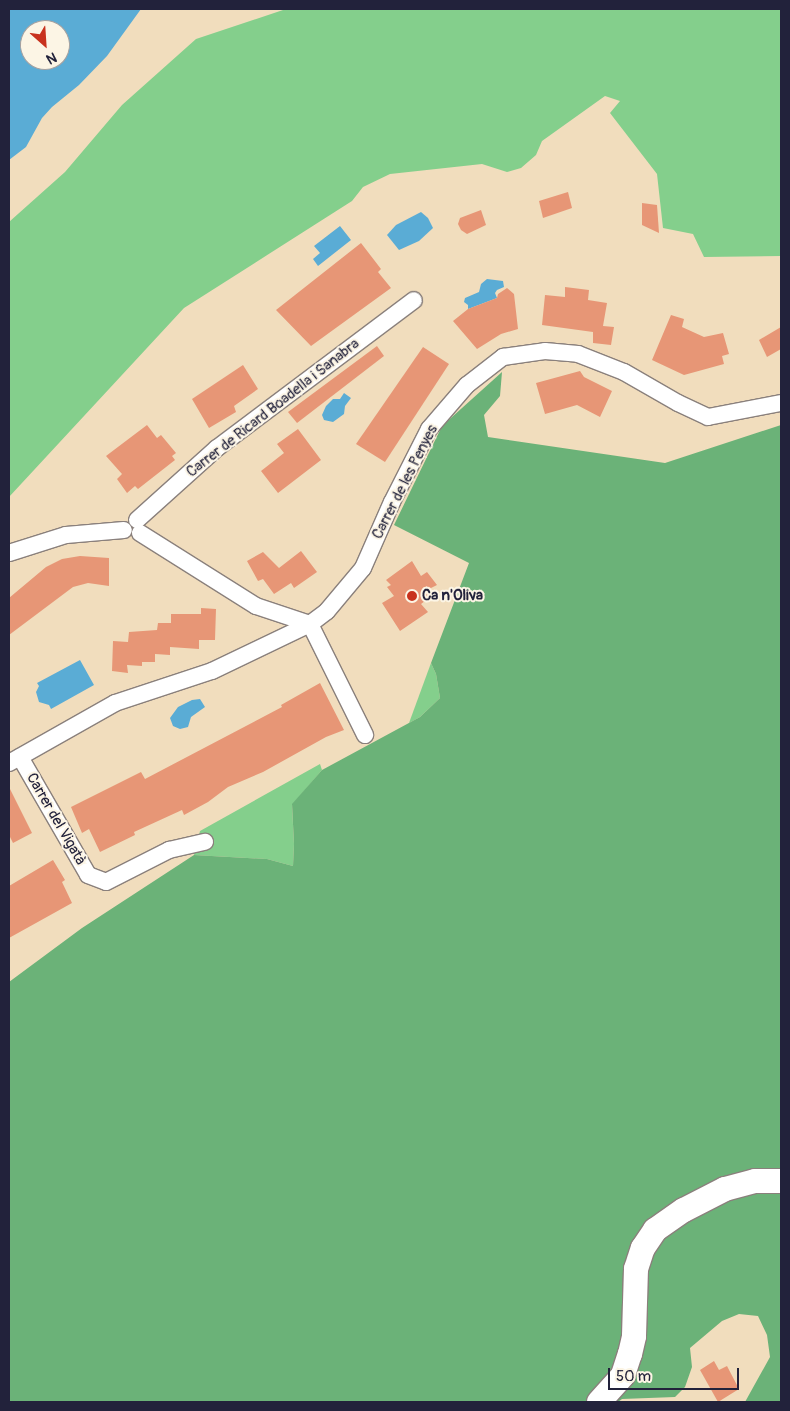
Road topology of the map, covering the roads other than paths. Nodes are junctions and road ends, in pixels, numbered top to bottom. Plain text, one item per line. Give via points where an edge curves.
1 (414, 300) dead end
2 (781, 403) edge
3 (134, 528) junction
4 (9, 553) edge
5 (310, 624) junction
6 (365, 735) dead end
7 (14, 760) edge
8 (205, 842) dead end
9 (781, 1181) edge
10 (599, 1402) edge

1 - 3 street, Carrer de Ricard Boadella i Sanabra via 217,448
2 - 5 street, Carrer de les Penyes via 708,417 624,372 578,354 545,351 503,357 466,385 429,429 363,568 327,611
3 - 4 street via 66,535
3 - 5 street via 256,606
5 - 6 street
5 - 7 street, Carrer de les Penyes via 212,671 116,703
7 - 8 street, Carrer del Vigatà via 88,875 106,882 169,850
9 - 10 main road via 755,1181 725,1189 684,1210 655,1230 643,1248 636,1269 634,1336 624,1375

